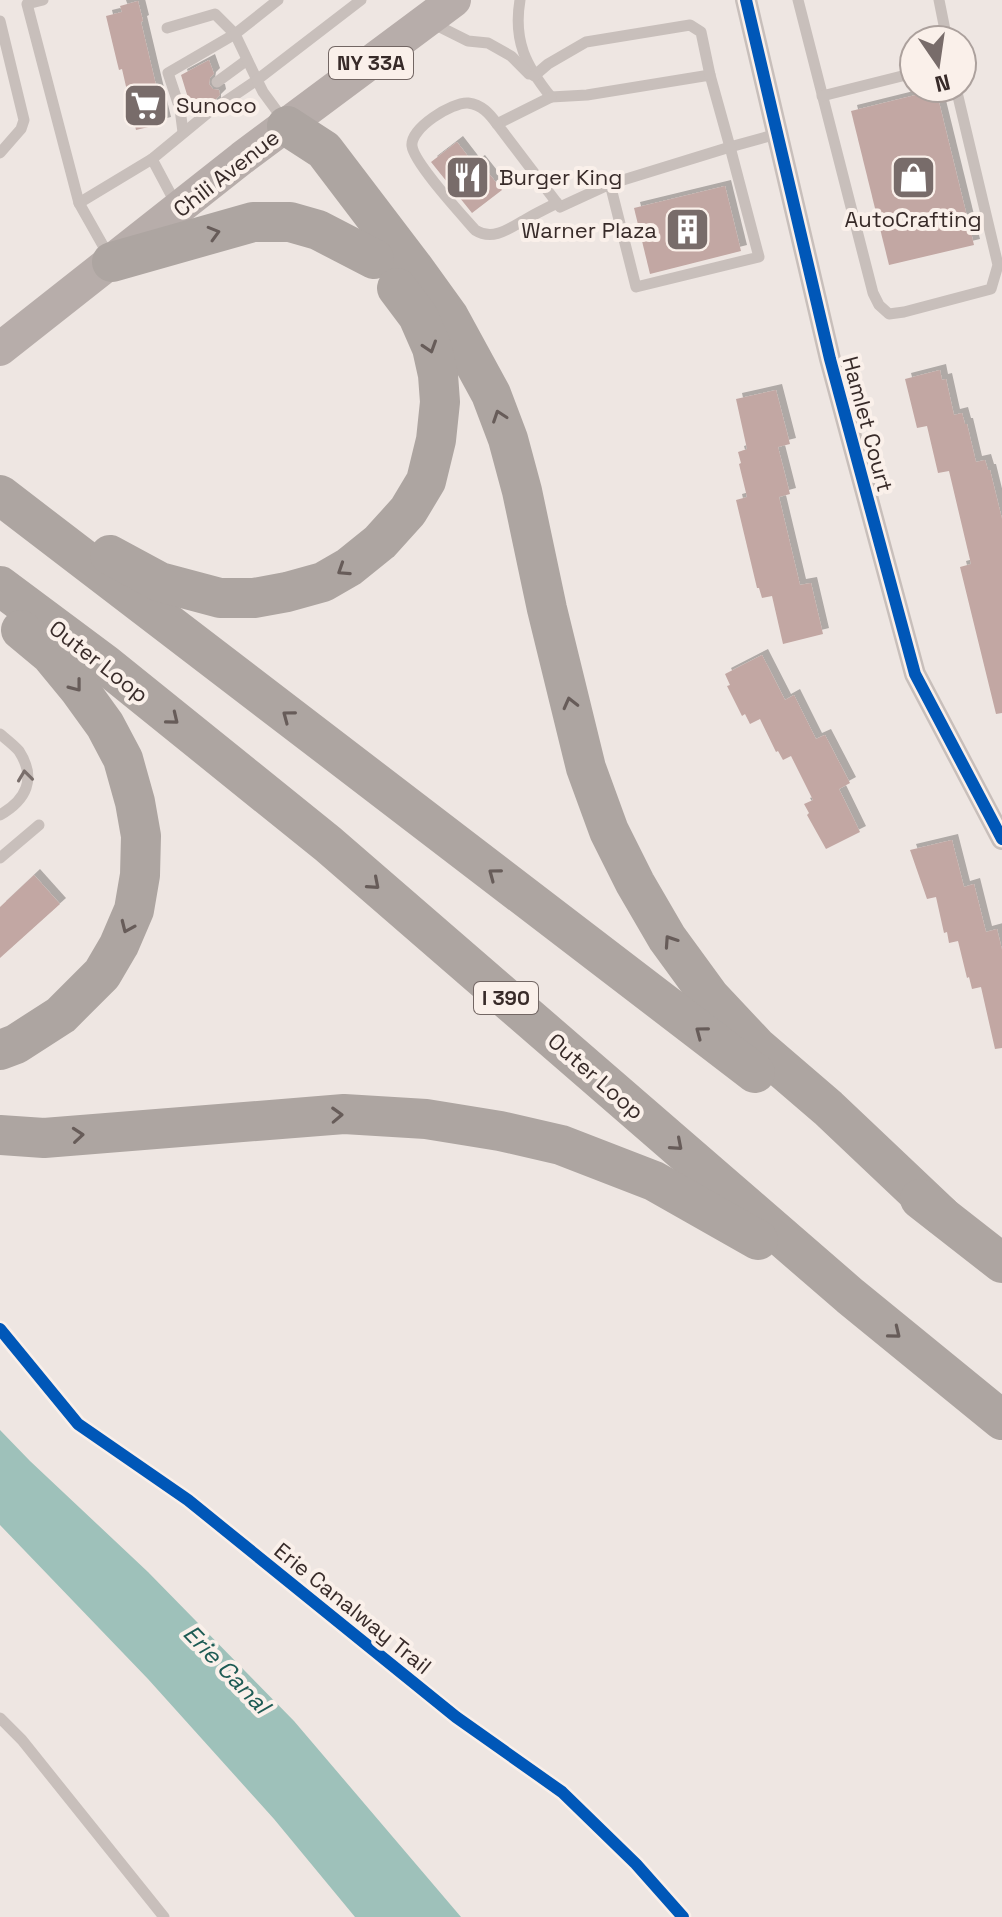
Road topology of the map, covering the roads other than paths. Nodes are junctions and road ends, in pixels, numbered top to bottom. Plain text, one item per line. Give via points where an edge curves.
1 (43, 0) edge
2 (278, 0) edge
3 (361, 0) edge
4 (454, 0) edge
5 (520, 0) edge
6 (746, 0) edge
7 (798, 0) edge
8 (939, 0) edge
9 (0, 21) edge
10 (427, 21) junction
11 (944, 24) edge
12 (167, 28) dead end
13 (235, 34) junction
14 (247, 60) junction
15 (710, 75) junction
16 (534, 76) junction
17 (898, 77) edge
18 (257, 80) junction
19 (217, 82) dead end
20 (822, 96) junction
21 (551, 97) junction
22 (223, 103) dead end
23 (960, 104) edge
24 (209, 112) dead end
25 (497, 124) junction
26 (287, 126) junction
27 (183, 132) junction
28 (777, 134) junction
29 (730, 147) junction
30 (0, 153) edge
31 (152, 159) junction
32 (610, 184) junction
33 (79, 203) junction
34 (557, 203) junction
35 (178, 209) junction
36 (374, 259) junction
37 (112, 262) junction
38 (0, 349) edge
39 (0, 495) edge
40 (53, 536) junction
41 (0, 586) edge
42 (0, 612) edge
43 (0, 734) edge
44 (0, 815) edge
45 (39, 825) dead end
46 (1002, 839) edge
47 (0, 858) edge
48 (0, 1050) edge
49 (0, 1135) edge
50 (941, 1215) junction
51 (1002, 1263) edge
52 (850, 1296) junction
53 (1002, 1420) edge
54 (0, 1718) edge
55 (158, 1915) edge

1 - 33 lane via 27,4
2 - 13 lane
3 - 18 lane
4 - 10 main road, Chili Avenue / NY 33A
5 - 16 lane via 520,43
6 - 28 street, Hamlet Court
7 - 20 lane
8 - 11 lane
9 - 30 lane via 24,120
10 - 16 lane via 468,41 488,43
10 - 26 main road, Chili Avenue / NY 33A
12 - 13 lane via 215,14
13 - 14 lane
13 - 27 lane via 168,73 184,106
14 - 18 lane
14 - 19 lane
15 - 16 lane via 701,32 690,25 586,42
15 - 21 lane
15 - 29 lane
16 - 21 lane
17 - 20 lane
18 - 22 lane
18 - 26 lane
20 - 23 lane via 873,293 889,314 991,289 998,265
21 - 25 lane
24 - 27 lane
25 - 34 lane
25 - 34 lane via 477,106 452,105 419,129 412,146 481,234 507,231
26 - 35 main road, Chili Avenue / NY 33A
26 - 36 highway via 305,168
50 -> 26 highway via 757,1047 710,997 667,938 609,831 586,768 522,491 491,394 449,317 324,150
27 - 31 lane
28 - 29 lane
28 - 46 street, Hamlet Court via 830,359 915,674
29 - 32 lane
29 - 32 lane via 759,257 636,287
31 - 33 lane
31 - 35 lane
32 - 34 lane via 560,207
33 - 37 lane
35 - 37 main road, Chili Avenue / NY 33A
37 -> 36 highway via 253,222 290,222 318,230
36 -> 40 highway via 418,316 432,348 440,402 426,481 380,542 323,582 254,598 220,598 160,582 105,553
37 - 38 main road, Chili Avenue / NY 33A
39 - 40 highway
50 -> 40 highway
41 -> 52 highway, Outer Loop / I 390 via 328,844
42 -> 48 highway via 51,655 105,725 123,759 141,836 134,910 102,974 61,1015
44 -> 43 lane via 27,789 28,774 18,750
45 - 47 lane
49 -> 52 highway via 44,1138 344,1114 500,1131 561,1145 654,1181
50 - 51 highway
52 -> 53 highway, Outer Loop / I 390
54 - 55 lane

